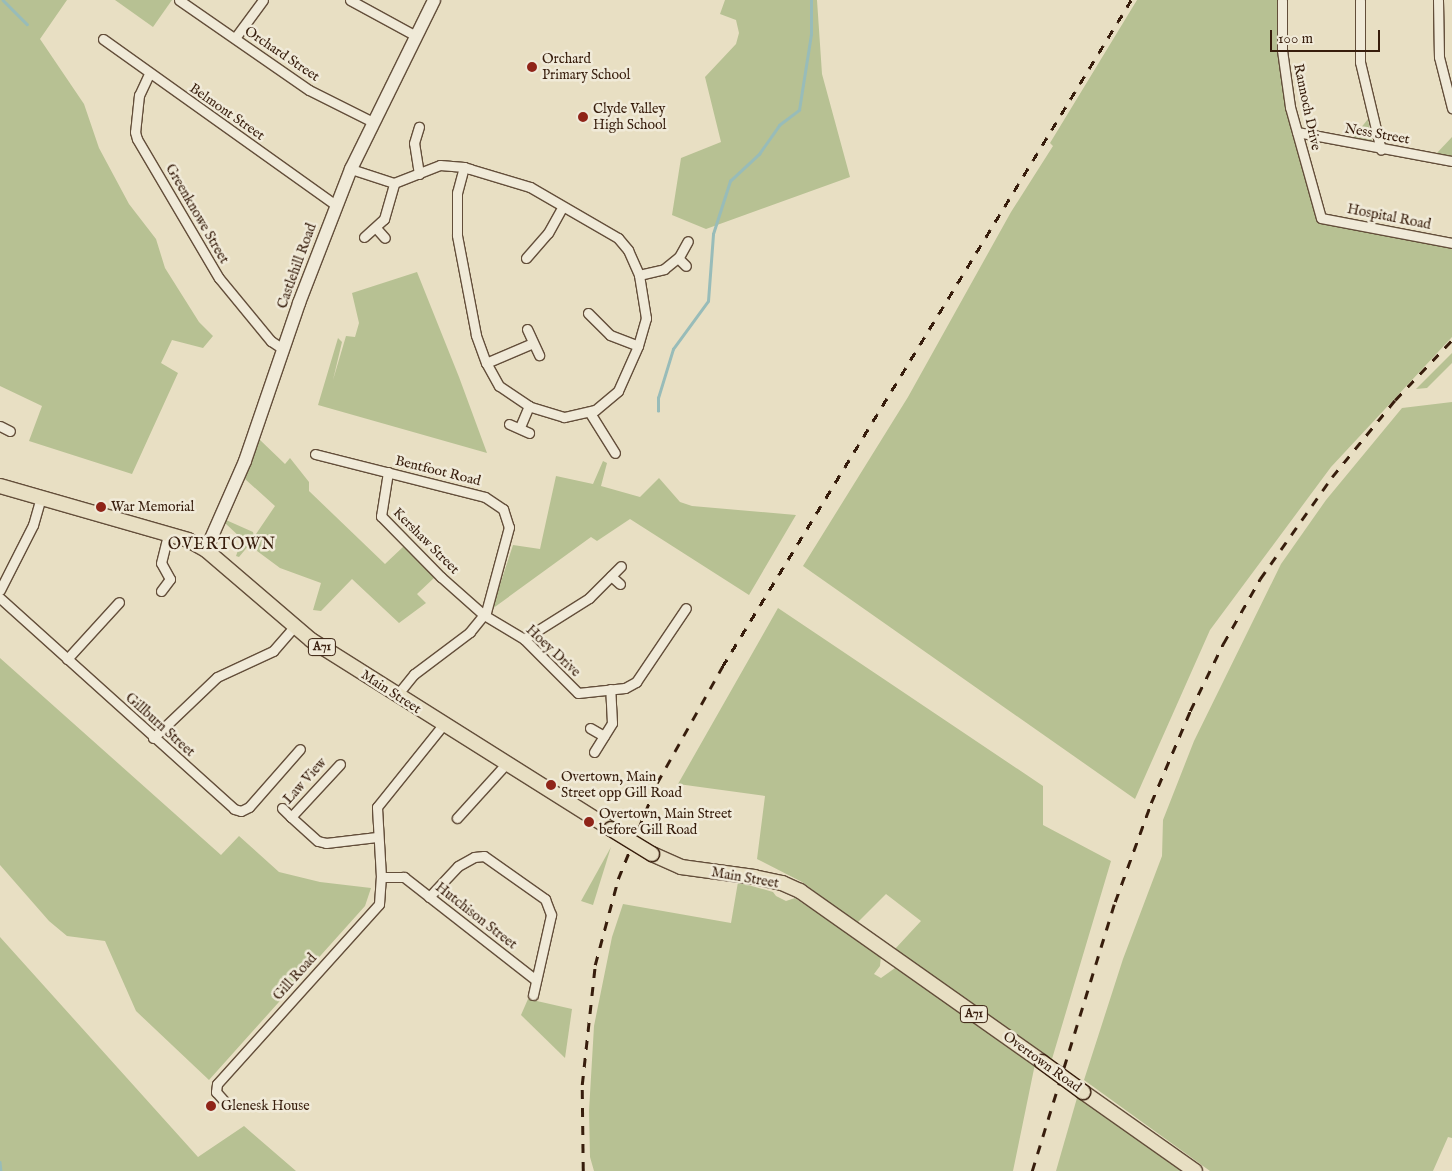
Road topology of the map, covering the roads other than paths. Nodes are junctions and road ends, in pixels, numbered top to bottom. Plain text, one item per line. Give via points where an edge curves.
1 (179, 0) edge
2 (263, 0) edge
3 (350, 0) edge
4 (434, 0) edge
5 (1282, 0) edge
6 (1360, 0) edge
7 (1438, 0) edge
8 (416, 36) junction
9 (235, 38) junction
10 (102, 39) dead end
11 (149, 74) junction
12 (1448, 85) edge
13 (1452, 108) edge
14 (374, 122) junction
15 (419, 126) dead end
16 (1297, 132) junction
17 (1381, 150) junction
18 (1452, 161) edge
19 (464, 168) junction
20 (351, 169) junction
21 (419, 174) junction
22 (394, 184) junction
23 (336, 205) junction
24 (562, 208) junction
25 (1321, 218) joint
26 (376, 228) junction
27 (364, 237) dead end
28 (385, 238) dead end
29 (688, 240) dead end
30 (1452, 243) edge
31 (526, 258) dead end
32 (678, 258) junction
33 (686, 266) dead end
34 (640, 275) junction
35 (588, 313) dead end
36 (527, 329) dead end
37 (532, 343) junction
38 (638, 346) junction
39 (284, 349) junction
40 (539, 355) dead end
41 (486, 364) junction
42 (529, 406) junction
43 (590, 412) junction
44 (509, 424) dead end
45 (0, 426) edge
46 (520, 427) junction
47 (10, 431) dead end
48 (529, 433) dead end
49 (615, 453) dead end
50 (315, 454) dead end
51 (388, 472) junction
52 (0, 486) edge
53 (40, 500) junction
54 (168, 534) junction
55 (206, 550) junction
56 (621, 566) dead end
57 (611, 576) junction
58 (620, 584) dead end
59 (0, 590) edge
60 (162, 591) dead end
61 (0, 598) edge
62 (119, 602) dead end
63 (686, 608) dead end
64 (484, 615) junction
65 (294, 627) junction
66 (524, 639) junction
67 (67, 659) junction
68 (610, 689) junction
69 (396, 696) junction
70 (443, 725) junction
71 (590, 728) dead end
72 (604, 736) junction
73 (153, 738) junction
74 (300, 749) dead end
75 (594, 752) dead end
76 (340, 764) dead end
77 (505, 765) junction
78 (282, 808) dead end
79 (291, 817) junction
80 (457, 818) dead end
81 (377, 838) junction
82 (381, 877) junction
83 (789, 886) joint
84 (429, 897) junction
85 (536, 980) junction
86 (533, 995) dead end
87 (226, 1103) dead end
88 (1195, 1171) edge

1 - 9 street, Orchard Street
2 - 9 street
3 - 8 street
4 - 8 main road, Castlehill Road
5 - 16 street, Rannoch Drive via 1285,78
6 - 17 street via 1360,62
7 - 12 street via 1437,42
8 - 14 main road, Castlehill Road
9 - 14 street, Orchard Street via 309,90
10 - 11 street, Belmont Street
11 - 23 street, Belmont Street
11 - 39 street, Greenknowe Street via 139,95 137,139 219,278 271,341
12 - 13 street
14 - 20 main road, Castlehill Road
15 - 21 street via 414,143
16 - 17 street, Ness Street
16 - 25 street, Rannoch Drive
17 - 18 street, Ness Street
19 - 21 street via 440,165
19 - 24 street via 530,187
19 - 41 street via 457,193 456,219 465,284
20 - 22 street
20 - 23 main road, Castlehill Road
21 - 22 street
22 - 26 street via 388,210
23 - 39 main road, Castlehill Road
24 - 31 street via 548,233
24 - 34 street via 618,238
25 - 30 street, Hospital Road
26 - 27 street
26 - 28 street
29 - 32 street
32 - 33 street
32 - 34 street via 664,269
34 - 38 street via 646,318
35 - 38 street via 610,336
36 - 37 street
37 - 40 street
37 - 41 street
38 - 43 street via 618,391
39 - 55 main road, Castlehill Road via 238,479
41 - 42 street via 499,386
42 - 43 street via 564,417
42 - 46 street
43 - 49 street
44 - 46 street
45 - 47 street
46 - 48 street
50 - 51 street, Bentfoot Road
51 - 64 street, Kershaw Street via 382,516 417,554
51 - 64 street, Bentfoot Road via 485,497 503,509 509,527
52 - 53 main road, Main Street / A71
53 - 54 main road, Main Street / A71
53 - 59 street via 33,525
54 - 55 main road, Main Street / A71
54 - 60 street via 161,563 170,580
55 - 65 main road, Main Street / A71
56 - 57 street
57 - 58 street
57 - 66 street via 589,598
61 - 67 street, Gillburn Street
62 - 67 street
63 - 68 street, Hoey Drive via 636,682
64 - 66 street, Hoey Drive
64 - 69 street, Bentfoot Road via 470,632 414,674
65 - 69 main road, Main Street / A71
65 - 73 street via 273,651 217,677
66 - 68 street, Hoey Drive via 578,693
67 - 73 street, Gillburn Street
68 - 72 street via 612,723
69 - 70 main road, Main Street / A71
70 - 77 main road, Main Street / A71
70 - 81 street via 377,807
71 - 72 street
72 - 75 street
73 - 74 street, Gillburn Street via 234,810 242,811
76 - 79 street, Law View
77 - 80 street
77 - 83 main road, Main Street / A71, bridge via 652,854 681,867
78 - 79 street, Law View
79 - 81 street, Law View via 318,841 326,843
81 - 82 street
82 - 84 street, Hutchison Street via 399,875
82 - 87 street, Gill Road via 379,904 216,1084 216,1092
83 - 88 main road, Overtown Road / A71, bridge
84 - 85 street, Hutchison Street
84 - 85 street via 458,866 474,856 484,856 545,899 551,916
85 - 86 street

